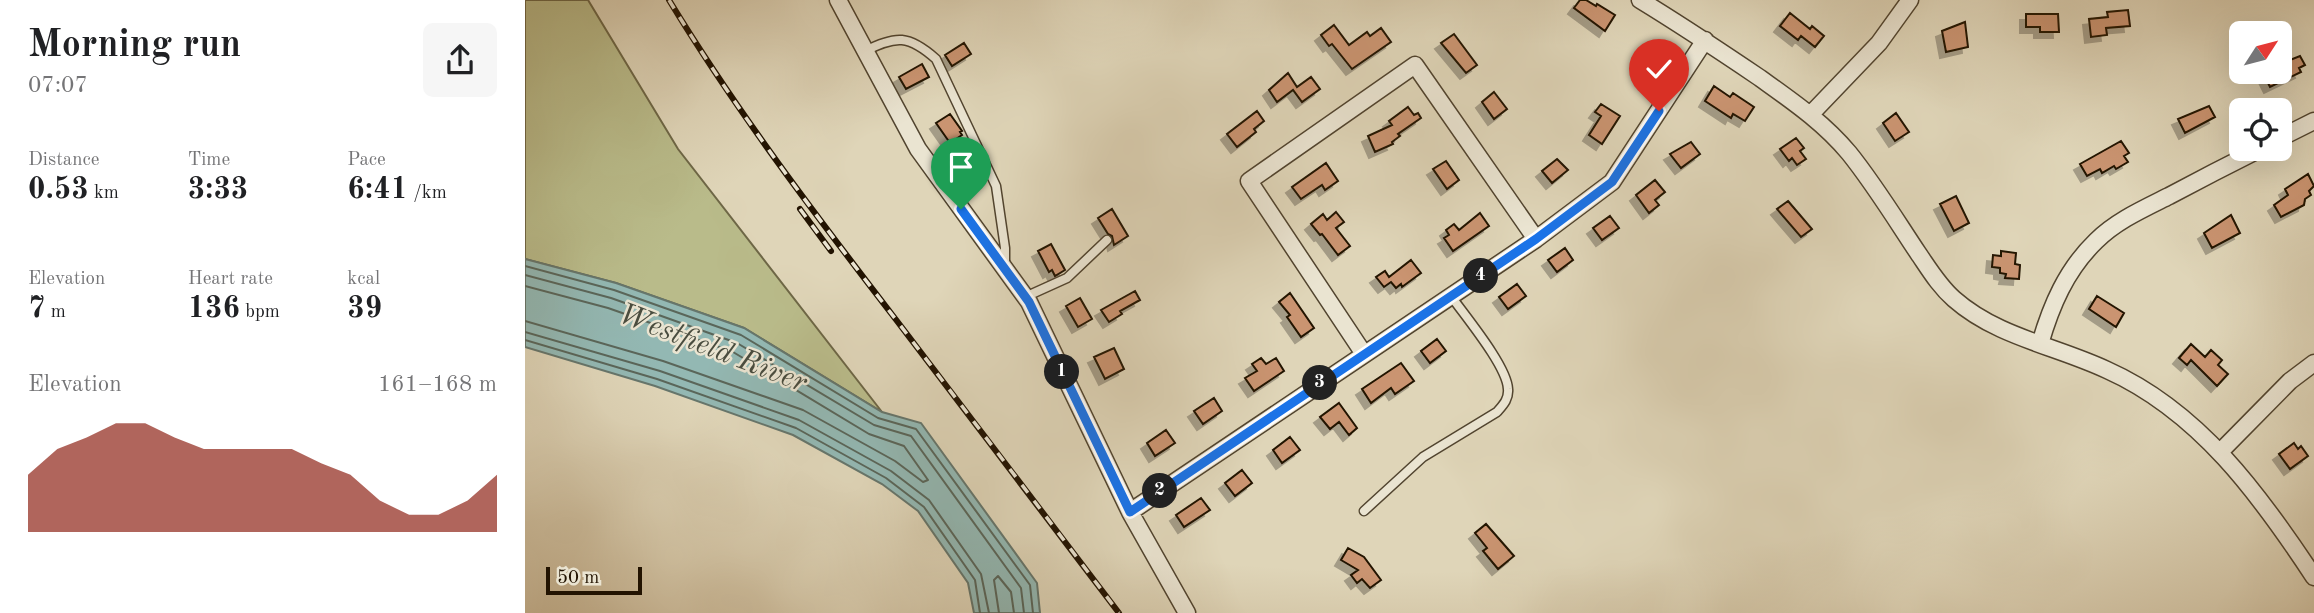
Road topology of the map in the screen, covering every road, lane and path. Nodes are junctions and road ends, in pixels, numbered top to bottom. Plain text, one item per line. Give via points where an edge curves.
1 (838, 0) edge
2 (1640, 0) edge
3 (1910, 0) edge
4 (1705, 40) junction
5 (865, 51) junction
6 (1811, 114) junction
7 (2314, 121) edge
8 (2292, 132) edge
9 (2237, 161) edge
10 (1536, 239) junction
11 (1107, 240) dead end
12 (1005, 268) junction
13 (1451, 296) junction
14 (1025, 297) junction
15 (2040, 344) junction
16 (1364, 354) junction
17 (2314, 363) edge
18 (2220, 452) junction
19 (1364, 511) dead end
20 (1130, 512) junction
21 (2314, 577) edge
22 (1187, 613) edge

1 - 5 street
2 - 4 street
3 - 6 street via 1879,43
4 - 6 street
4 - 10 street via 1612,182
5 - 12 street via 918,149
5 - 12 lane via 888,39 906,41 923,47 936,59 996,186
6 - 15 street via 1850,154 1940,286 1982,319
7 - 8 street
9 - 15 street via 2139,211 2096,241 2061,286
10 - 13 street
10 - 16 street via 1415,65 1249,181
11 - 14 lane via 1074,273
12 - 14 street
13 - 16 street
13 - 19 lane via 1501,369 1509,388 1507,401 1417,462
14 - 20 street
15 - 18 street via 2131,381 2179,414
16 - 20 street
17 - 18 street
18 - 21 street
20 - 22 street

